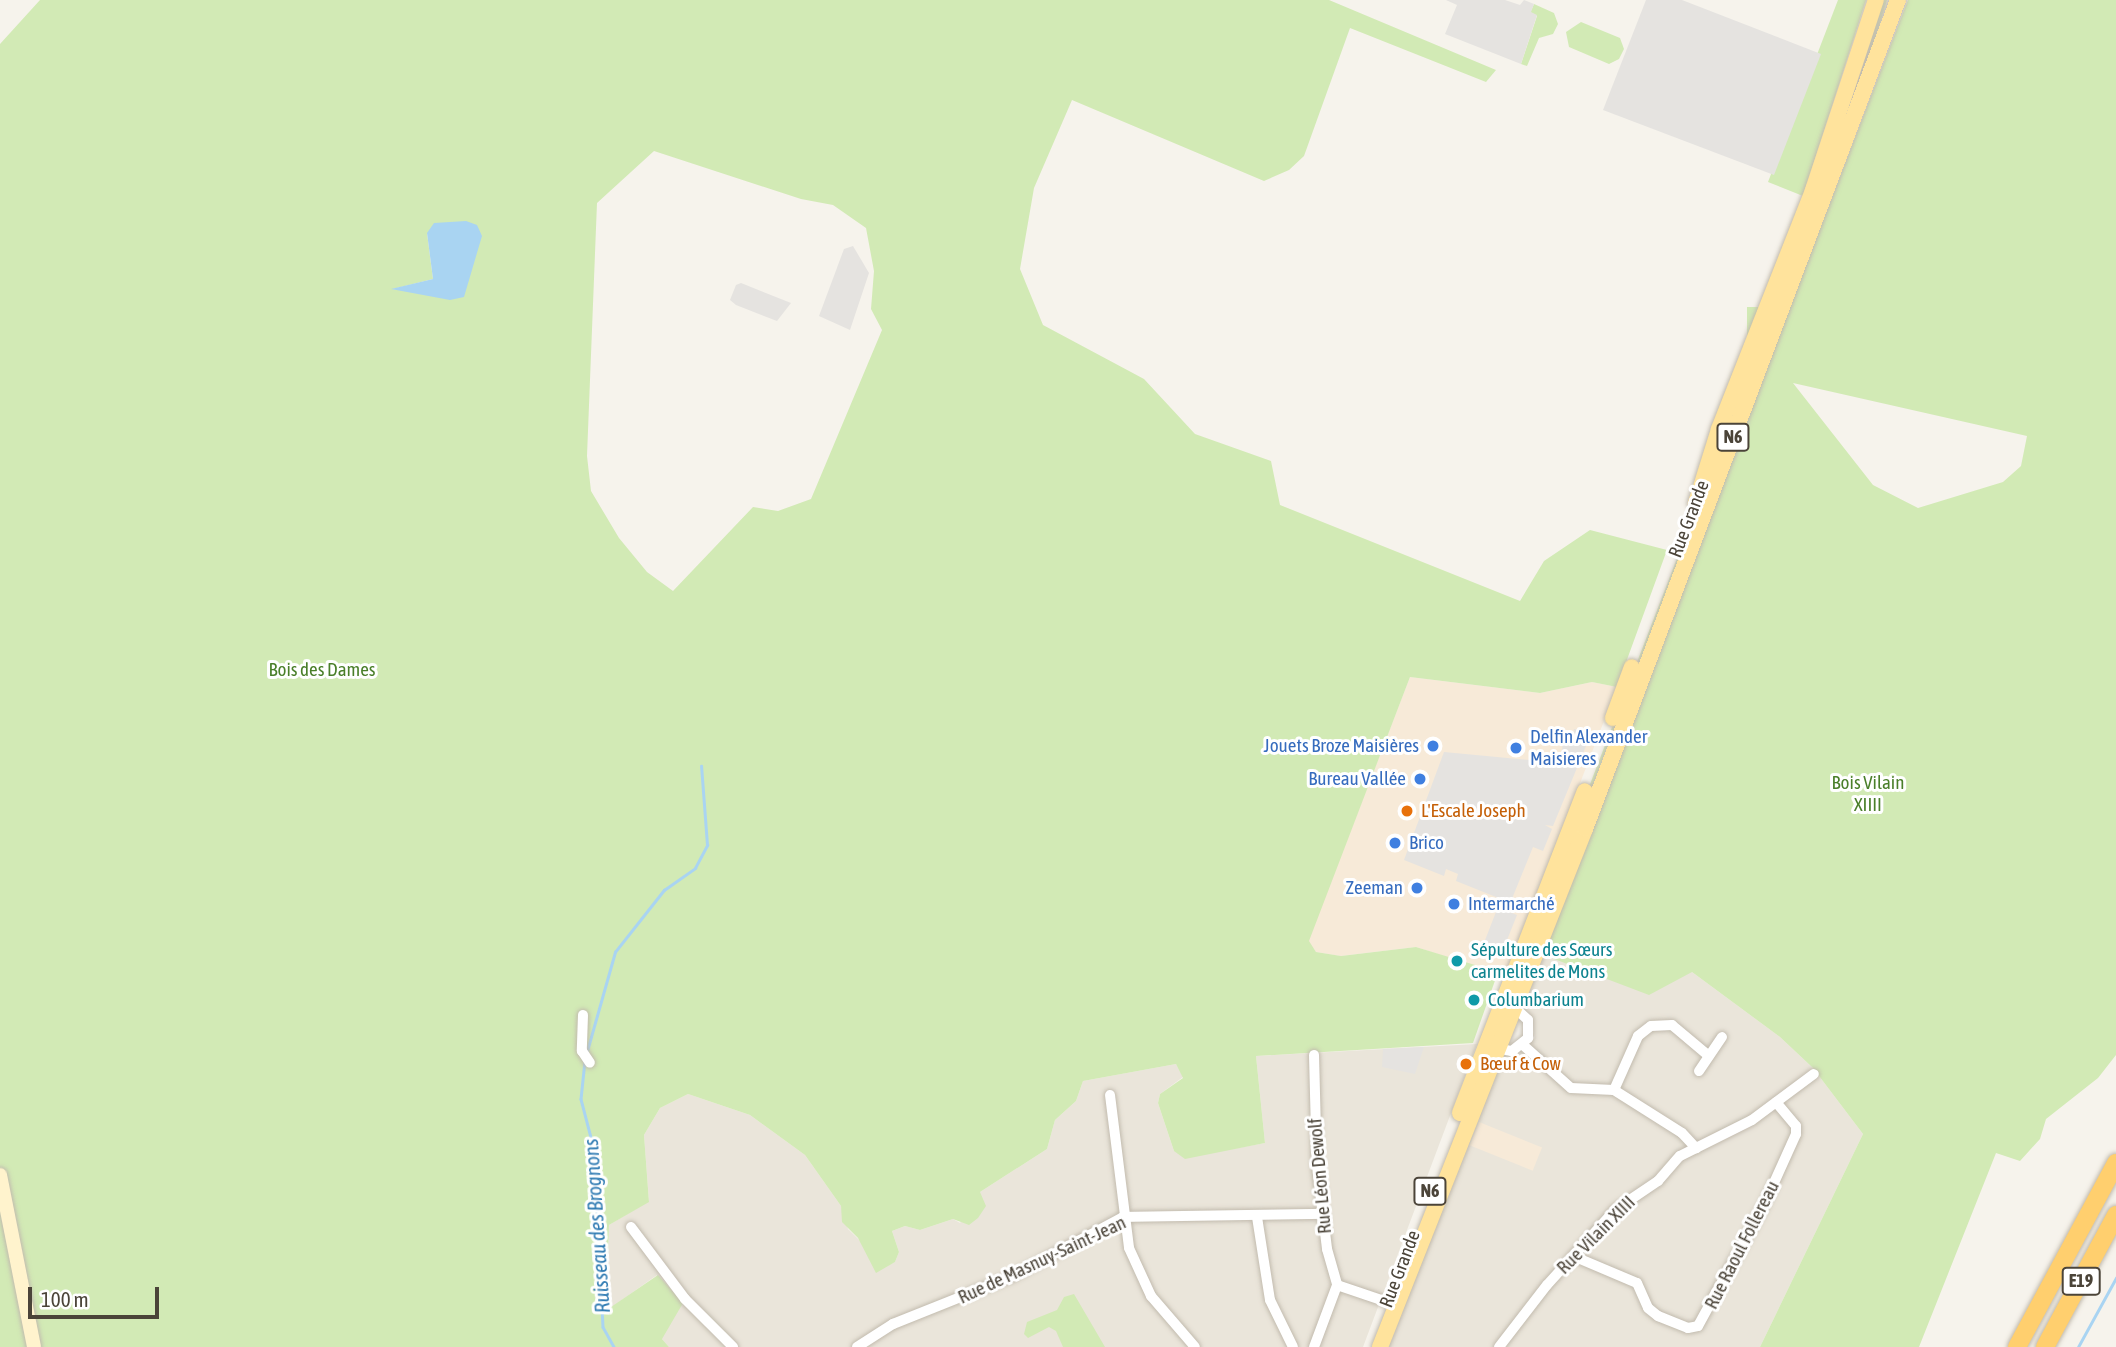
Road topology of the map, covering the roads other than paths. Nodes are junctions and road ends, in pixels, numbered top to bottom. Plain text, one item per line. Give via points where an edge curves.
1 (1876, 0) edge
2 (1898, 0) edge
3 (1514, 1007) junction
4 (583, 1015) dead end
5 (1722, 1037) dead end
6 (1494, 1042) junction
7 (1523, 1045) junction
8 (1314, 1055) dead end
9 (1709, 1056) junction
10 (587, 1059) dead end
11 (1699, 1071) dead end
12 (1814, 1074) dead end
13 (1614, 1090) junction
14 (1110, 1094) dead end
15 (1776, 1102) junction
16 (1696, 1148) junction
17 (2116, 1163) edge
18 (0, 1175) edge
19 (1322, 1214) junction
20 (2116, 1215) edge
21 (1123, 1217) junction
22 (1256, 1217) junction
23 (631, 1227) dead end
24 (1573, 1256) junction
25 (1338, 1285) junction
26 (1387, 1302) junction
27 (34, 1347) edge
28 (733, 1347) edge
29 (857, 1347) edge
30 (1195, 1347) edge
31 (1293, 1347) edge
32 (1314, 1347) edge
33 (1370, 1347) edge
34 (1380, 1347) edge
35 (1499, 1347) edge
36 (2017, 1347) edge
37 (2045, 1347) edge

1 - 6 main road, Rue Grande / N6 via 1788,257
2 - 3 main road, Rue Grande / N6
3 - 6 main road, Rue Grande / N6
3 - 7 street via 1529,1025
4 - 10 street
5 - 9 street
6 - 7 street via 1512,1051
6 - 26 main road, Rue Grande / N6
6 - 34 main road, Rue Grande / N6
7 - 13 street via 1571,1088
8 - 19 street, Rue Léon Dewolf
9 - 11 street
9 - 13 street via 1672,1025 1651,1026 1639,1036
12 - 15 street, Rue Vilain XIIII
13 - 16 street via 1682,1133
14 - 21 street
15 - 16 street, Rue Vilain XIIII via 1752,1120
15 - 24 street, Rue Raoul Follereau via 1796,1126 1796,1134 1764,1205 1698,1326 1688,1328 1652,1312 1637,1283
16 - 24 street, Rue Vilain XIIII via 1615,1210
17 - 36 highway, E19
18 - 27 main road
19 - 22 street, Rue de Masnuy-Saint-Jean
19 - 25 street, Rue Léon Dewolf
20 - 37 highway, E19
21 - 22 street, Rue de Masnuy-Saint-Jean
21 - 29 street, Rue de Masnuy-Saint-Jean via 1013,1276 893,1324
21 - 30 street via 1124,1234 1145,1286
22 - 31 street via 1270,1300
23 - 28 street via 685,1299
24 - 35 street, Rue Vilain XIIII
25 - 26 street
25 - 32 street
26 - 33 main road, Rue Grande / N6

